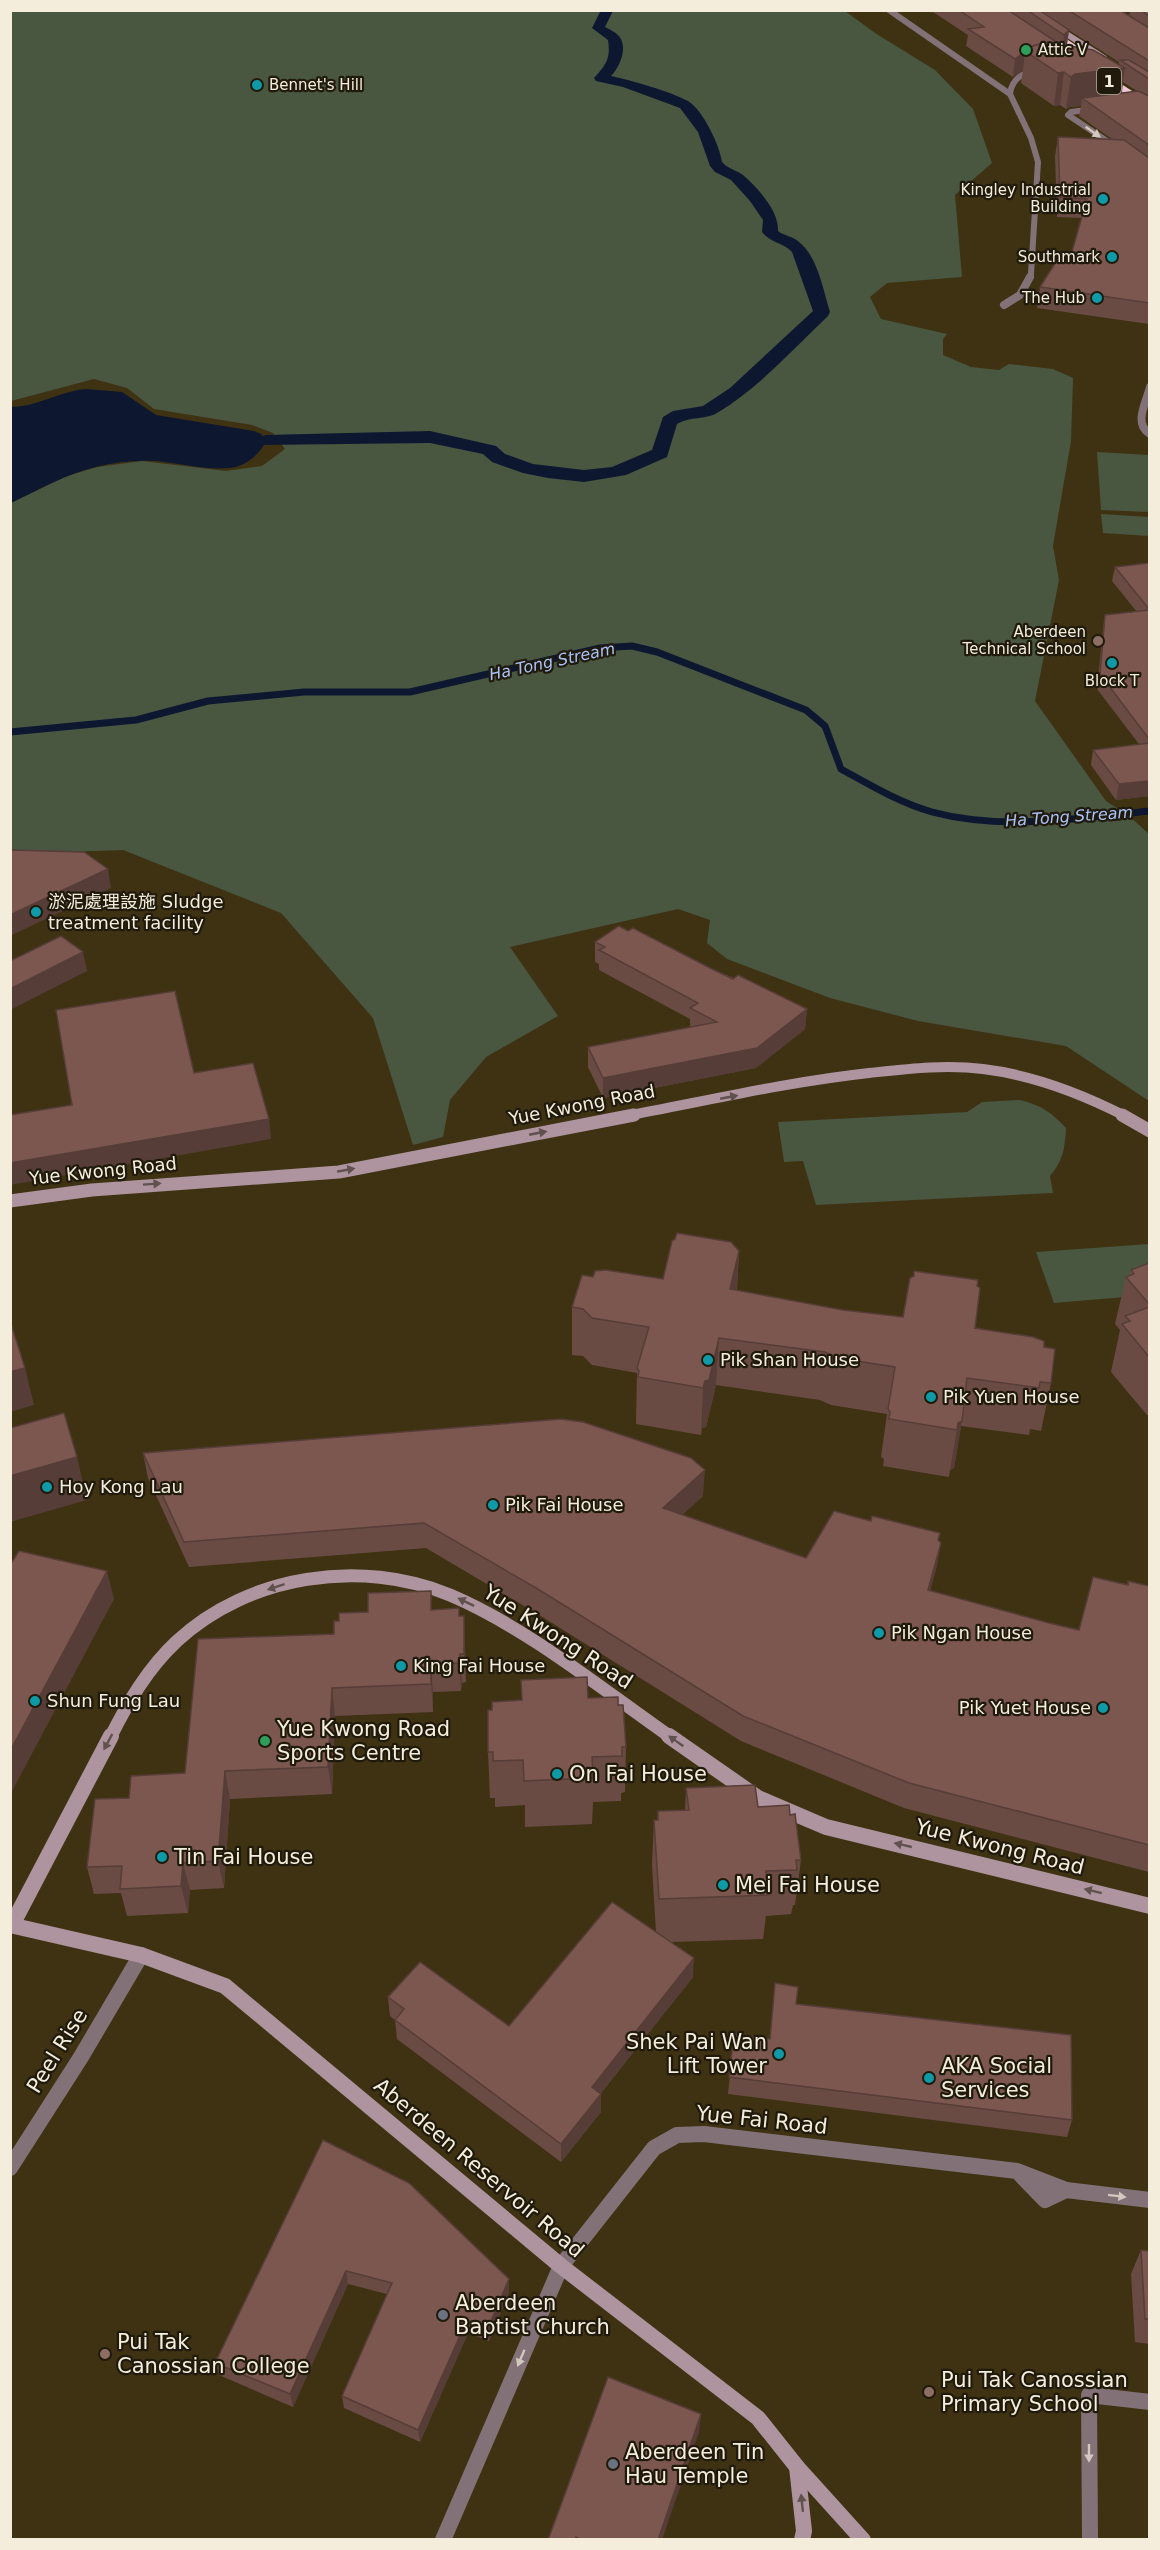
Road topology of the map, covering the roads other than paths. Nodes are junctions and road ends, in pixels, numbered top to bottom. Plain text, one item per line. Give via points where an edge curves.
1 (889, 10) edge
2 (1017, 10) edge
3 (1029, 10) edge
4 (1068, 54) edge
5 (1077, 61) edge
6 (1106, 65) junction
7 (1044, 69) edge
8 (1095, 74) junction
9 (1010, 94) junction
10 (1104, 107) edge
11 (1149, 107) edge
12 (1149, 112) edge
13 (1122, 152) edge
14 (1004, 305) dead end
15 (1149, 387) edge
16 (1149, 434) edge
17 (1149, 1131) edge
18 (10, 1202) edge
19 (1149, 1906) edge
20 (11, 1925) edge
21 (141, 1956) junction
22 (10, 2168) edge
23 (1149, 2200) edge
24 (561, 2266) junction
25 (1149, 2402) edge
26 (797, 2467) junction
27 (443, 2540) edge
28 (802, 2540) edge
29 (863, 2540) edge
30 (1090, 2540) edge

1 - 9 street
2 - 6 highway, 1
3 - 6 street
4 - 5 highway, 1
6 - 8 street
7 - 9 street via 1016,78
8 - 11 highway, 1, bridge
8 - 12 street
9 - 14 street via 1038,162 1031,274 1020,295
10 -> 13 street via 1068,115
15 - 16 street via 1140,422
18 -> 17 street, Yue Kwong Road via 113,1187 329,1173 879,1072 960,1067 1011,1075 1070,1091
19 -> 20 street, Yue Kwong Road via 826,1827 758,1798 484,1610 431,1587 344,1575 284,1584 259,1593 212,1615 171,1646 128,1704
20 - 21 street, Aberdeen Reservoir Road
21 - 22 street, Peel Rise
21 - 24 street, Aberdeen Reservoir Road via 225,1986
24 -> 23 street, Yue Fai Road via 654,2148 677,2135 704,2134 1017,2171 1045,2200 1066,2190
24 - 26 street, Aberdeen Reservoir Road via 758,2418
24 -> 27 street, Yue Fai Road
25 -> 30 street via 1089,2395
28 -> 26 street
26 - 29 street, Aberdeen Reservoir Road

